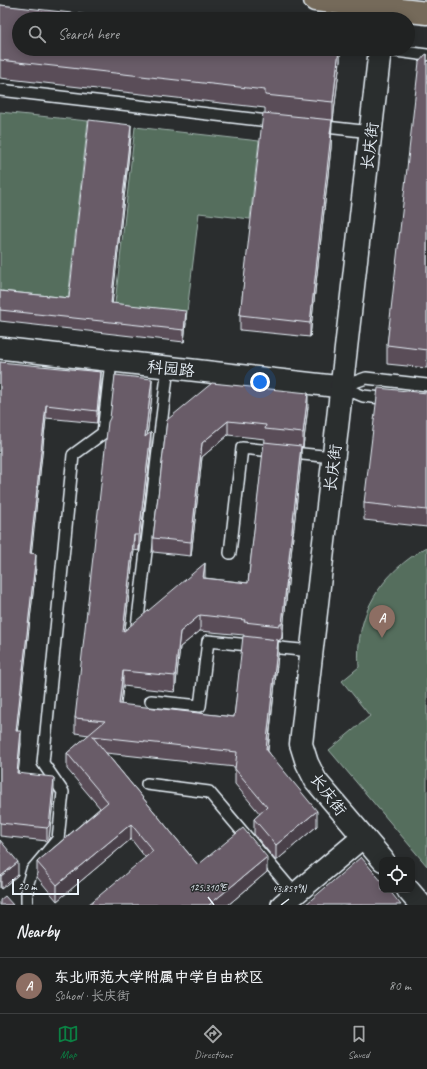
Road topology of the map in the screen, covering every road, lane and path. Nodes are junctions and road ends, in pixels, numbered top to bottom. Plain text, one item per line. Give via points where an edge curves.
1 (315, 0) edge
2 (385, 9) edge
3 (427, 13) edge
4 (415, 53) edge
5 (427, 54) edge
6 (379, 56) edge
7 (0, 90) edge
8 (292, 123) edge
9 (308, 125) edge
10 (371, 132) junction
11 (0, 348) edge
12 (111, 361) junction
13 (168, 367) junction
14 (427, 385) edge
15 (341, 387) junction
16 (403, 400) edge
17 (333, 457) junction
18 (230, 554) dead end
19 (137, 627) edge
20 (311, 651) junction
21 (152, 701) dead end
22 (147, 784) dead end
23 (363, 837) junction
24 (380, 857) edge
25 (411, 893) edge
26 (288, 900) edge
27 (27, 905) edge
28 (421, 905) edge

1 - 2 main road
2 - 3 main road
4 - 5 lane
6 - 10 street, 长庆街
7 - 8 lane
9 - 10 lane
10 - 15 street, 长庆街
11 - 12 street, 科园路
12 - 13 street, 科园路
12 - 27 lane via 103,434 73,455 43,763 63,792 58,839 32,870 27,886
13 - 15 street, 科园路
13 - 19 lane
14 - 15 lane via 366,378
15 - 16 lane via 364,396
15 - 17 street, 长庆街
17 - 18 lane via 242,448
17 - 20 street, 长庆街
20 - 21 lane via 208,641 200,706
20 - 23 street, 长庆街 via 301,744 316,781
22 - 26 lane via 210,792
23 - 24 street, 长庆街
23 - 26 street
25 - 28 street

